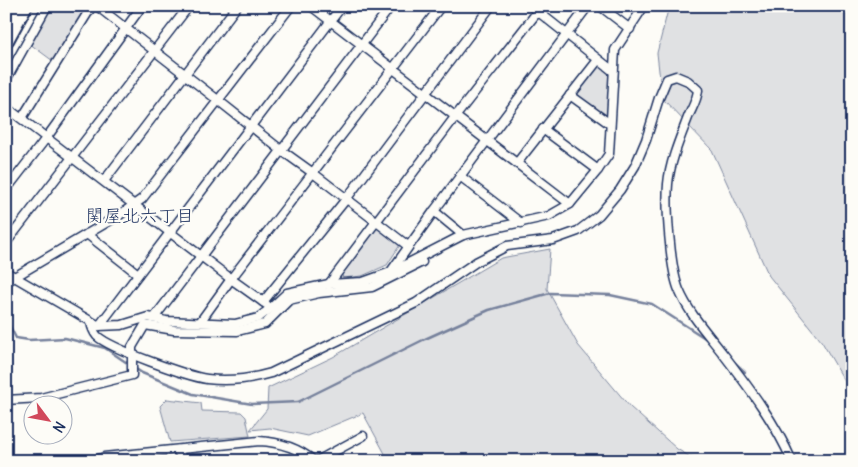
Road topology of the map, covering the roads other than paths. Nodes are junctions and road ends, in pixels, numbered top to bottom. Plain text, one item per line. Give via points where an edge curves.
1 (10, 6) edge
2 (24, 6) edge
3 (46, 6) edge
4 (92, 6) edge
5 (96, 6) edge
6 (142, 6) edge
7 (189, 6) edge
8 (237, 6) edge
9 (292, 6) edge
10 (311, 6) edge
11 (342, 6) edge
12 (391, 6) edge
13 (441, 6) edge
14 (491, 6) edge
15 (588, 6) edge
16 (600, 6) edge
17 (644, 6) edge
18 (537, 8) edge
19 (6, 13) edge
20 (331, 22) junction
21 (125, 28) junction
22 (630, 29) junction
23 (566, 35) junction
24 (6, 39) edge
25 (361, 45) junction
26 (155, 52) junction
27 (598, 60) junction
28 (393, 68) junction
29 (613, 71) junction
30 (185, 75) junction
31 (6, 80) edge
32 (425, 93) junction
33 (570, 95) junction
34 (219, 101) junction
35 (6, 107) edge
36 (455, 117) junction
37 (22, 118) junction
38 (610, 124) junction
39 (251, 127) junction
40 (543, 129) junction
41 (47, 137) junction
42 (487, 140) junction
43 (281, 150) junction
44 (72, 157) junction
45 (517, 163) junction
46 (598, 170) junction
47 (313, 173) junction
48 (460, 176) junction
49 (104, 181) junction
50 (6, 190) edge
51 (346, 198) junction
52 (570, 204) junction
53 (135, 205) junction
54 (434, 211) junction
55 (377, 222) junction
56 (521, 223) junction
57 (171, 232) junction
58 (87, 234) junction
59 (463, 235) junction
60 (6, 244) edge
61 (408, 246) junction
62 (201, 256) junction
63 (422, 262) dead end
64 (6, 272) edge
65 (391, 272) junction
66 (138, 274) junction
67 (15, 278) junction
68 (231, 279) junction
69 (6, 282) edge
70 (329, 284) junction
71 (263, 302) junction
72 (271, 308) junction
73 (154, 318) junction
74 (200, 322) junction
75 (95, 324) junction
76 (132, 357) junction
77 (6, 400) edge
78 (363, 436) dead end
79 (176, 450) junction
80 (105, 459) edge
81 (94, 461) edge
82 (184, 461) edge
83 (315, 461) edge
84 (792, 461) edge

1 - 19 highway
2 - 24 highway
3 - 31 street
4 - 37 street
5 - 21 street
6 - 21 street
7 - 26 street
8 - 30 street
9 - 34 street
10 - 20 street
11 - 20 street
12 - 25 street
13 - 28 street
14 - 32 street
15 - 23 street
16 - 22 street
17 - 22 street
18 - 23 street
18 - 36 street
20 - 25 street
20 - 39 street
21 - 26 street
21 - 41 street
22 - 29 street via 616,50
23 - 27 street
23 - 42 street
25 - 28 street
25 - 43 street
26 - 30 street
26 - 44 street
27 - 29 street
27 - 33 street
28 - 32 street
28 - 47 street
29 - 38 street
30 - 34 street
30 - 49 street
32 - 36 street
32 - 51 street
33 - 38 street
33 - 40 street
34 - 39 street
34 - 53 street
35 - 37 street
36 - 42 street
36 - 55 street
37 - 41 street
38 - 46 street via 609,154
39 - 43 street
39 - 57 street
40 - 45 street
40 - 46 street
41 - 44 street
41 - 50 street
42 - 45 street
42 - 48 street
43 - 47 street
43 - 62 street
44 - 49 street
44 - 60 street
45 - 52 street
46 - 52 street
47 - 51 street
47 - 68 street
48 - 54 street
48 - 56 street
49 - 53 street
51 - 55 street
51 - 71 street
52 - 56 street via 549,216
53 - 57 street
53 - 58 street
54 - 59 street
54 - 61 street
55 - 61 street
55 - 70 street
56 - 59 street
57 - 62 street
57 - 66 street
58 - 66 street
58 - 67 street
59 - 65 street
61 - 65 street
62 - 68 street
62 - 73 street
63 - 76 street via 372,287 290,300 265,324 246,329 174,330 145,325 132,347
64 - 67 street
65 - 70 street via 363,282
66 - 75 street
67 - 69 street
67 - 75 street
68 - 71 street
68 - 74 street
70 - 72 street via 287,293
71 - 72 street
72 - 74 street via 258,318 235,324
73 - 74 street
73 - 75 street via 122,325
75 - 76 street via 92,330 98,337
76 - 77 street via 132,375 41,398
76 - 84 street via 206,379 234,381 256,378 416,303 476,262 507,246 553,240 578,231 599,214 620,190 646,140 667,80 676,76 698,90 672,162 668,184 673,266 678,289 781,436
78 - 83 street
79 - 80 street
79 - 82 street
79 - 83 street via 270,441 294,448
80 - 81 street

